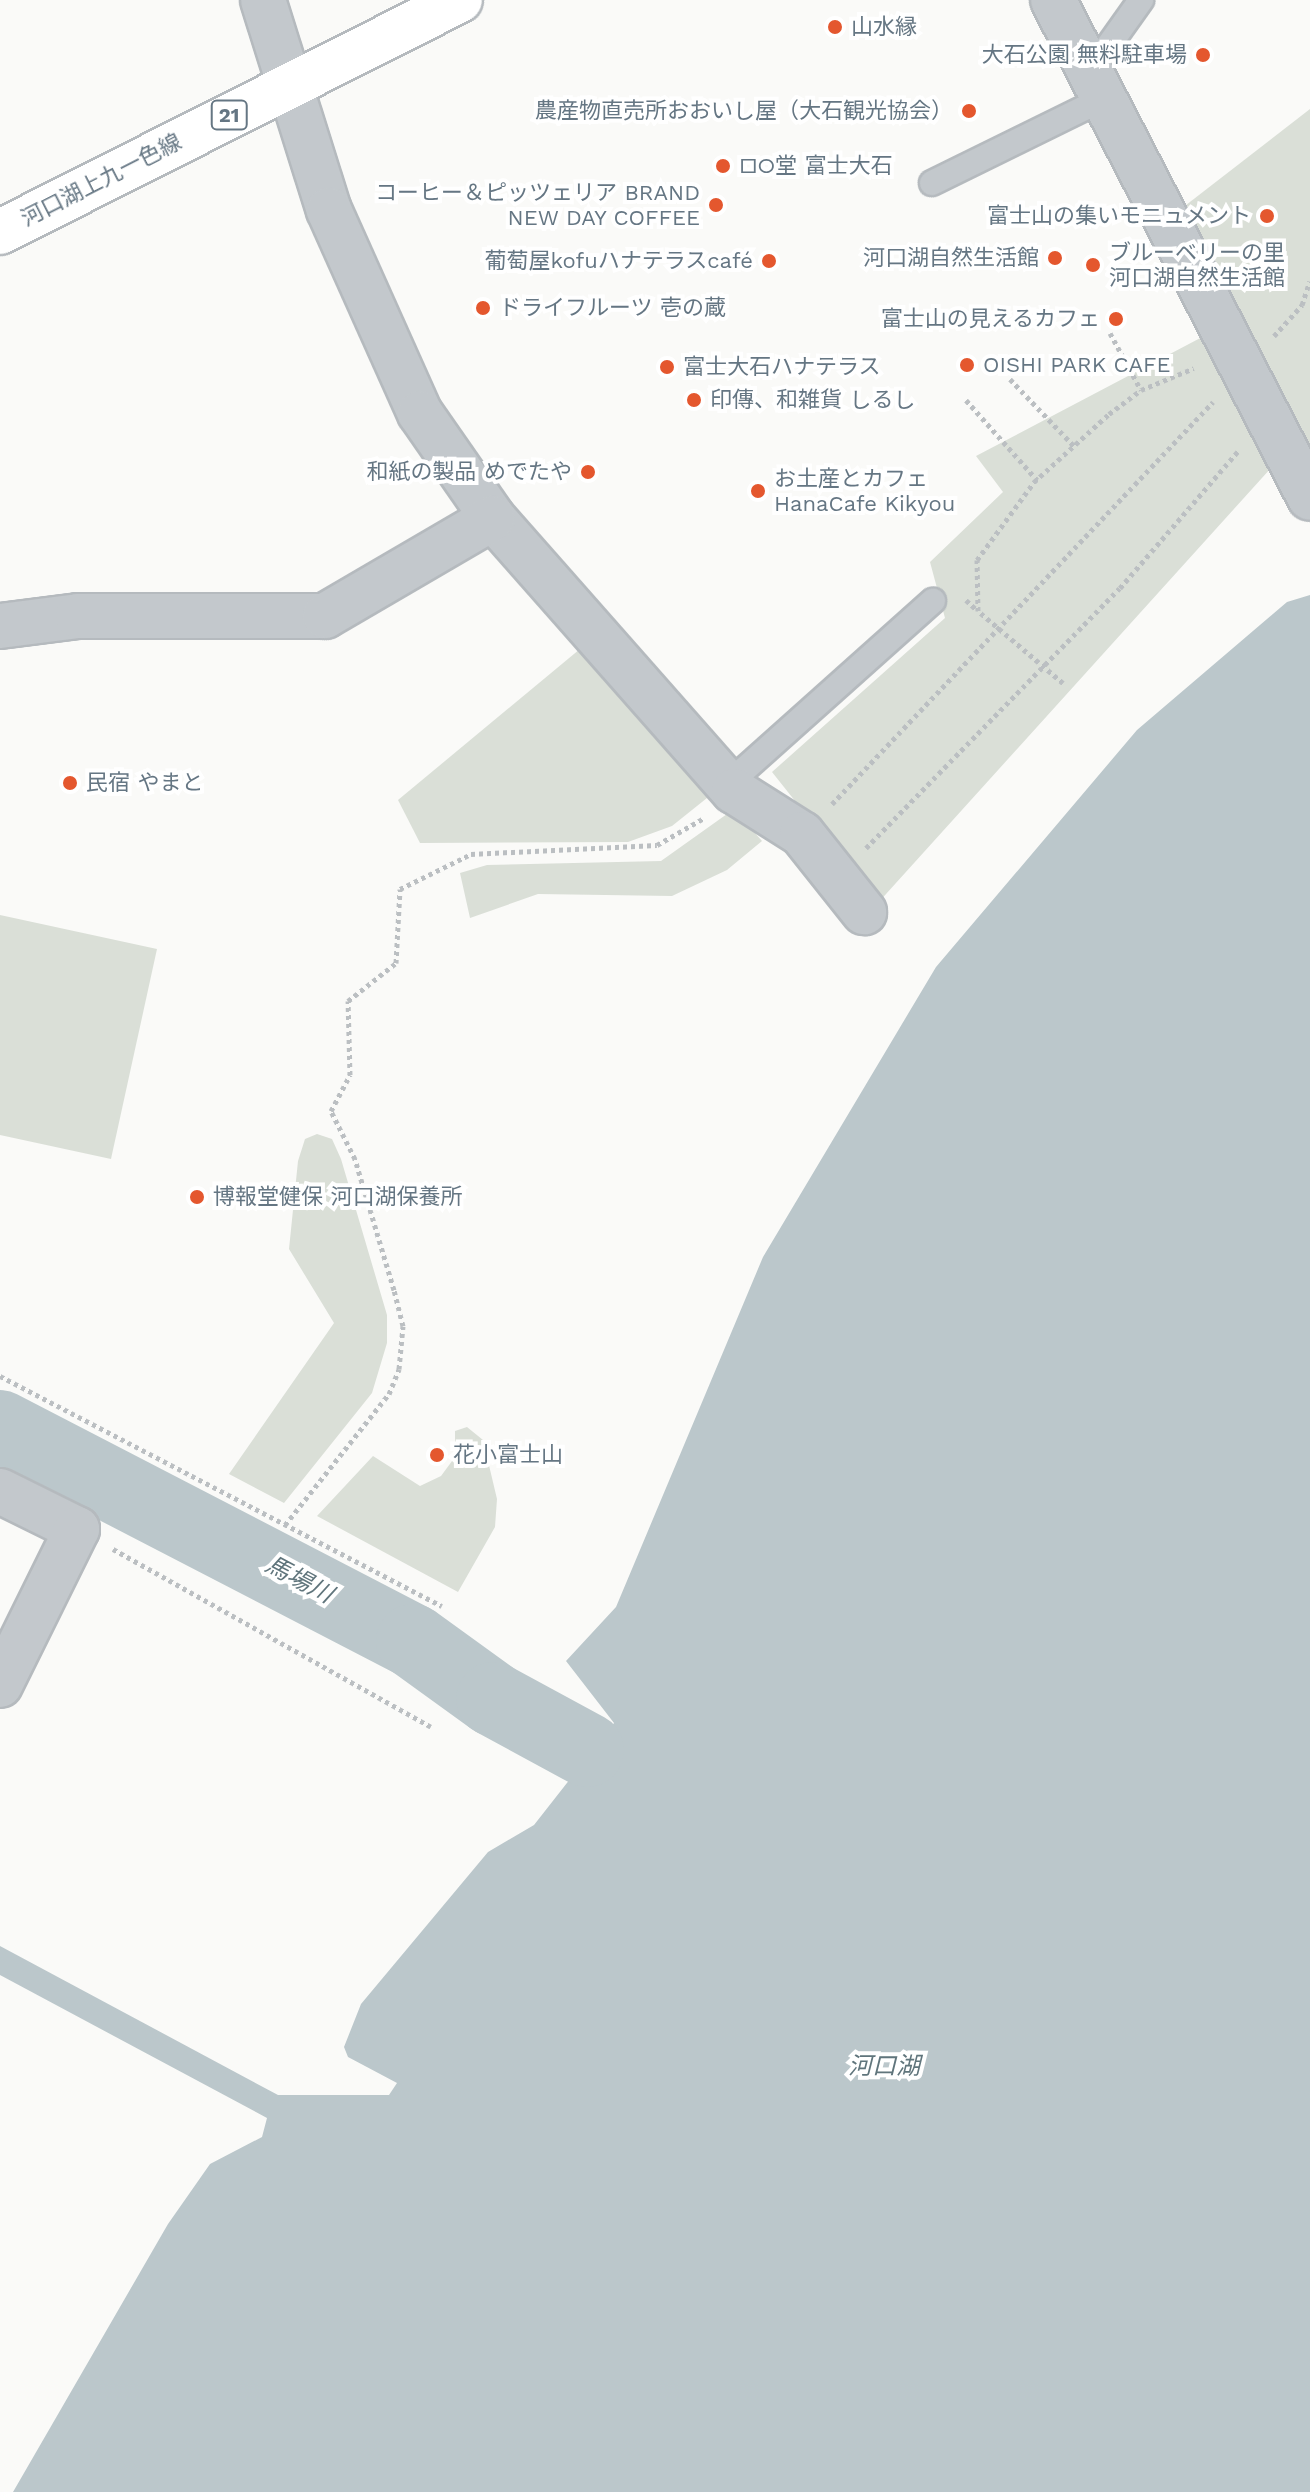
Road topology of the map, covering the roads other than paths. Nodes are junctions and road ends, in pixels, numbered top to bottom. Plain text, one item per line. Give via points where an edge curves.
1 (263, 0) edge
2 (460, 0) edge
3 (1053, 0) edge
4 (1141, 0) edge
5 (291, 83) junction
6 (1098, 84) junction
7 (932, 183) dead end
8 (0, 232) edge
9 (1310, 498) edge
10 (493, 518) junction
11 (933, 601) dead end
12 (0, 626) edge
13 (731, 788) junction
14 (864, 912) dead end
15 (0, 1491) edge
16 (0, 1685) edge

1 - 5 street
2 - 5 main road, 河口湖上九一色線 / 21
3 - 6 street
4 - 6 lane
5 - 8 main road, 河口湖上九一色線 / 21
5 - 10 street via 329,210 420,413
6 - 7 lane
6 - 9 street
10 - 12 street via 325,616 78,616
10 - 13 street
11 - 13 lane
13 - 14 street via 802,834
15 - 16 street via 77,1529

